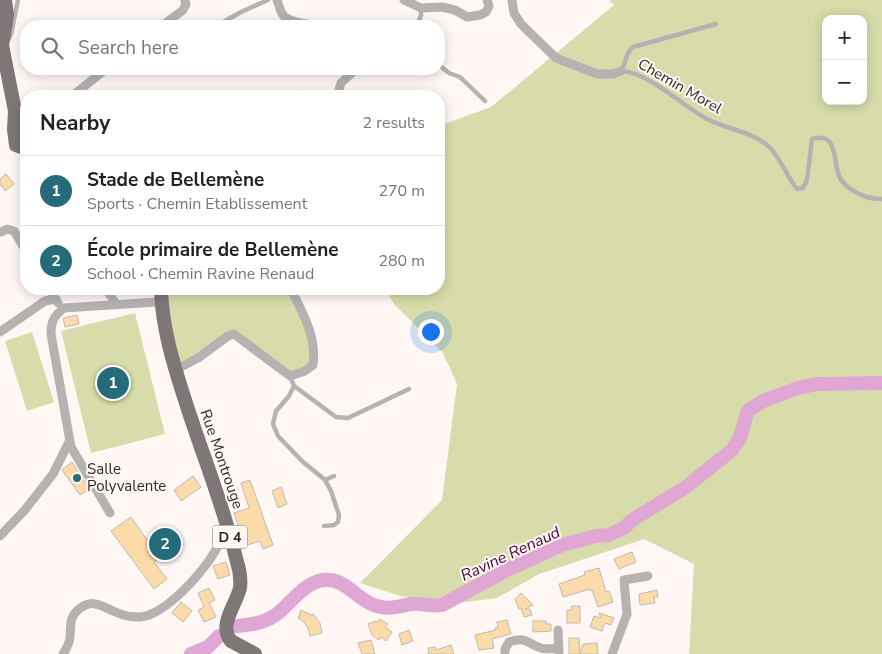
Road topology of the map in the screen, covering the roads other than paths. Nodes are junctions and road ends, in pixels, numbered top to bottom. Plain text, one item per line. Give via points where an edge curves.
1 (5, 0) edge
2 (18, 0) edge
3 (185, 0) edge
4 (268, 0) edge
5 (277, 0) edge
6 (404, 0) edge
7 (487, 0) edge
8 (512, 0) edge
9 (421, 8) junction
10 (170, 20) edge
11 (227, 20) edge
12 (290, 20) edge
13 (420, 20) edge
14 (716, 24) dead end
15 (2, 45) junction
16 (445, 70) edge
17 (621, 71) junction
18 (98, 75) edge
19 (350, 75) edge
20 (80, 90) edge
21 (339, 90) edge
22 (485, 101) dead end
23 (20, 147) edge
24 (882, 200) edge
25 (1, 232) edge
26 (20, 241) edge
27 (54, 295) edge
28 (110, 295) edge
29 (161, 295) edge
30 (162, 295) edge
31 (294, 295) edge
32 (56, 299) junction
33 (116, 304) junction
34 (64, 308) junction
35 (0, 332) edge
36 (175, 370) junction
37 (290, 376) junction
38 (294, 386) junction
39 (409, 389) dead end
40 (70, 439) junction
41 (334, 476) dead end
42 (325, 480) junction
43 (110, 513) dead end
44 (324, 526) dead end
45 (228, 530) junction
46 (0, 536) edge
47 (648, 576) dead end
48 (558, 630) dead end
49 (559, 651) edge
50 (63, 654) edge
51 (255, 654) edge
52 (505, 654) edge
53 (612, 654) edge

1 - 15 main road via 7,15
2 - 15 lane via 11,34
3 - 10 street via 183,10
4 - 11 lane
5 - 12 street via 283,15
6 - 9 street
7 - 9 street via 486,12 467,17 442,7
8 - 17 street, Chemin Morel via 514,13 521,24 556,58 597,74
9 - 13 lane
14 - 17 lane via 633,47 627,52
15 - 23 main road via 15,111 16,145
16 - 22 lane via 460,77
17 - 24 lane, Chemin Morel via 631,71 707,118 760,140 769,146 797,188 803,188 807,180 812,139 823,137 830,141 843,183 864,196
18 - 20 street
19 - 21 street
25 - 26 street via 7,229 14,231
27 - 32 street
28 - 33 street
29 - 33 street via 157,302
30 - 36 main road, Rue Montrouge / D 4 via 166,336
31 - 37 street via 308,326 315,353 313,365
32 - 34 street
32 - 35 street via 45,301
33 - 34 street
34 - 40 street via 54,317 51,334
36 - 37 street via 234,334
36 - 45 main road, Rue Montrouge / D 4
37 - 38 lane
38 - 39 lane via 336,417 348,418
38 - 42 lane via 276,411 273,424 278,436
40 - 43 street via 71,447
40 - 46 street via 53,474
41 - 42 lane
42 - 44 lane via 339,515 334,525
45 - 50 street via 206,565 162,608 142,617 117,613 95,603 77,610 71,618 70,638
45 - 51 main road, Rue Montrouge / D 4 via 240,576 238,594 226,622 229,638
47 - 53 street via 624,580 627,614
48 - 49 street
49 - 52 street via 542,649 529,641 517,639 509,642

